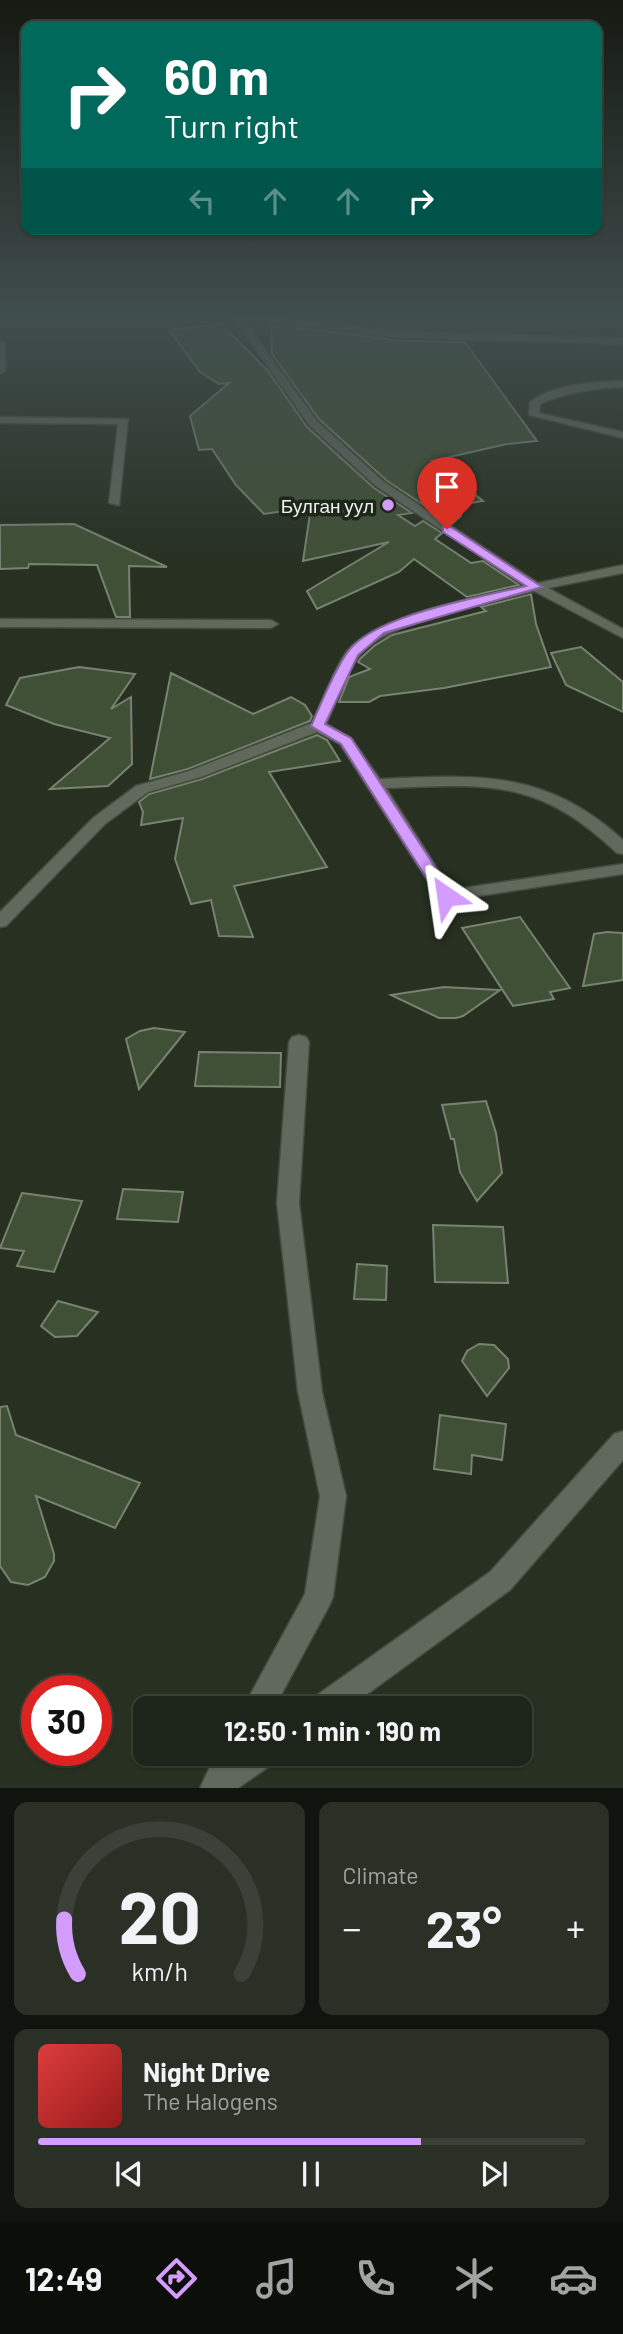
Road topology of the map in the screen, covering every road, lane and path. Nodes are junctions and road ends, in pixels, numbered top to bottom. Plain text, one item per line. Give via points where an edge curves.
1 (295, 398) edge
2 (543, 398) edge
3 (0, 420) edge
4 (623, 435) edge
5 (115, 503) dead end
6 (623, 569) edge
7 (536, 587) junction
8 (0, 624) edge
9 (271, 624) dead end
10 (623, 634) edge
11 (318, 726) junction
12 (375, 784) junction
13 (623, 849) edge
14 (623, 869) edge
15 (0, 922) edge
16 (299, 1042) dead end
17 (623, 1442) edge
18 (264, 1696) edge
19 (340, 1696) edge
20 (226, 1766) edge
21 (244, 1766) edge
22 (215, 1787) edge

1 - 7 street via 329,439 380,484
2 - 4 street via 535,402 534,415
3 - 5 street via 124,421
6 - 7 street
7 - 10 street
7 - 11 street via 380,631 353,653
8 - 9 street
11 - 12 street via 346,741
11 - 15 street via 195,774 142,789 99,821
12 - 13 street via 444,782 533,790 565,805
12 - 14 street via 446,896
16 - 18 street via 288,1203 310,1392 333,1496 318,1597
17 - 19 street via 500,1581
20 - 22 street
21 - 22 street

